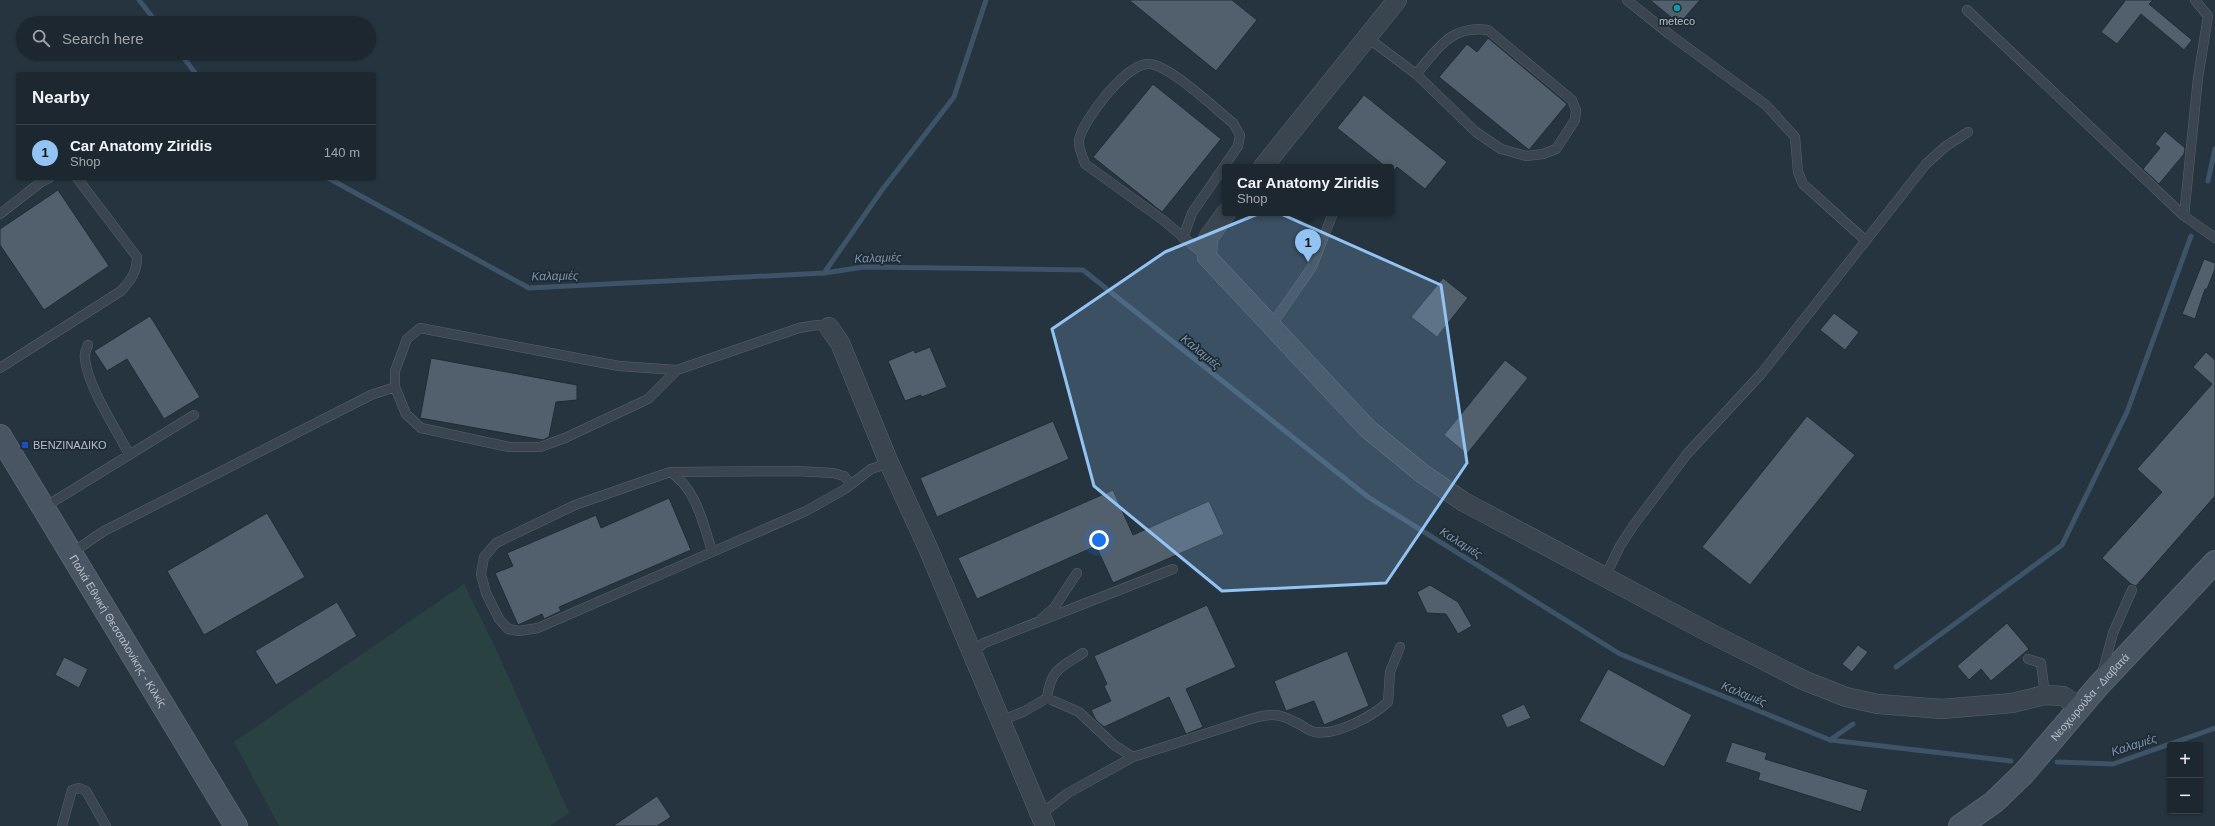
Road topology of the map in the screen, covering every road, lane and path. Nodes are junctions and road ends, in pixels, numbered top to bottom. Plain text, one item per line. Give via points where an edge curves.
1 (1398, 0) edge
2 (1627, 0) edge
3 (2195, 0) edge
4 (1967, 10) dead end
5 (1368, 38) junction
6 (1416, 74) junction
7 (1968, 132) dead end
8 (1226, 164) edge
9 (1265, 164) edge
10 (1222, 169) edge
11 (45, 180) edge
12 (79, 180) edge
13 (0, 214) edge
14 (1224, 216) edge
15 (1332, 216) edge
16 (2184, 216) junction
17 (1183, 238) junction
18 (2215, 238) edge
19 (1866, 240) junction
20 (1207, 257) junction
21 (1271, 326) junction
22 (829, 327) joint
23 (88, 345) dead end
24 (0, 368) edge
25 (677, 370) junction
26 (396, 387) junction
27 (194, 415) dead end
28 (0, 436) edge
29 (130, 454) junction
30 (889, 462) junction
31 (670, 472) junction
32 (850, 483) junction
33 (43, 508) junction
34 (712, 551) junction
35 (70, 554) junction
36 (2215, 562) edge
37 (1173, 569) dead end
38 (1077, 573) dead end
39 (1605, 577) junction
40 (2132, 590) dead end
41 (1036, 623) junction
42 (1400, 647) dead end
43 (971, 653) junction
44 (1083, 653) dead end
45 (2028, 659) dead end
46 (2100, 685) junction
47 (2045, 694) junction
48 (1047, 698) junction
49 (2081, 708) junction
50 (1000, 721) junction
51 (1133, 757) junction
52 (1042, 821) edge
53 (62, 826) edge
54 (106, 826) edge
55 (236, 826) edge
56 (1960, 826) edge

1 - 5 street
2 - 19 lane via 1766,106 1795,137 1798,172 1804,184
3 - 16 lane via 2208,16 2198,78
4 - 16 lane
5 - 6 lane
5 - 9 street
6 - 6 lane via 1476,132 1501,149 1526,156 1556,149 1575,120 1576,110 1572,100 1488,30 1473,28 1451,36
7 - 19 lane via 1946,146 1926,164
8 - 17 lane via 1238,146 1240,135 1233,123 1168,71 1149,64 1137,66 1116,85 1088,119 1079,142 1085,164 1163,220
10 - 17 lane via 1192,213
11 - 13 lane
12 - 24 lane via 137,257 137,267 121,291
14 - 20 street via 1208,238
15 - 21 lane via 1312,267
16 - 18 lane
17 - 20 lane
19 - 39 lane via 1761,374 1687,454 1633,526
20 - 21 street
21 - 39 street via 1368,429 1423,474 1464,502
22 - 25 lane via 817,325 799,328
22 - 30 street via 840,342
23 - 29 lane via 84,359 91,381
25 - 26 lane via 618,366 420,328 407,339 400,354 395,371
25 - 26 lane via 648,399 540,447 509,447 421,428 406,414
26 - 35 lane via 371,395 111,528
27 - 29 lane
28 - 33 main road, Παλιά Εθνική Θεσσαλονίκης - Κιλκίς
29 - 33 lane
30 - 32 lane via 871,469
30 - 43 street
31 - 32 lane via 833,473 844,476
31 - 34 lane via 682,479 696,503
31 - 34 lane via 575,505 496,543 484,557 480,574 499,619 508,629 519,631 538,628
32 - 34 lane via 845,489 806,511
33 - 35 main road, Παλιά Εθνική Θεσσαλονίκης - Κιλκίς
35 - 55 main road, Παλιά Εθνική Θεσσαλονίκης - Κιλκίς
36 - 46 main road, Νεοχωρούδα - Διαβατά
37 - 41 lane
38 - 41 lane via 1054,608
39 - 47 street via 1797,677 1846,697 1878,704 1942,709 2012,703
40 - 46 lane via 2113,633
41 - 43 lane via 984,642
42 - 51 lane via 1390,672 1388,702 1375,714 1329,732 1314,732 1283,715 1272,714
43 - 50 street
44 - 48 lane via 1054,672
45 - 47 lane via 2041,663
46 - 49 main road, Νεοχωρούδα - Διαβατά
47 - 49 street via 2063,696
48 - 50 lane via 1023,712
48 - 51 lane via 1079,712 1114,745
49 - 56 main road, Νεοχωρούδα - Διαβατά via 2024,773 1994,802
50 - 52 street
51 - 52 lane via 1068,793
53 - 54 lane via 72,790 79,788 86,792

